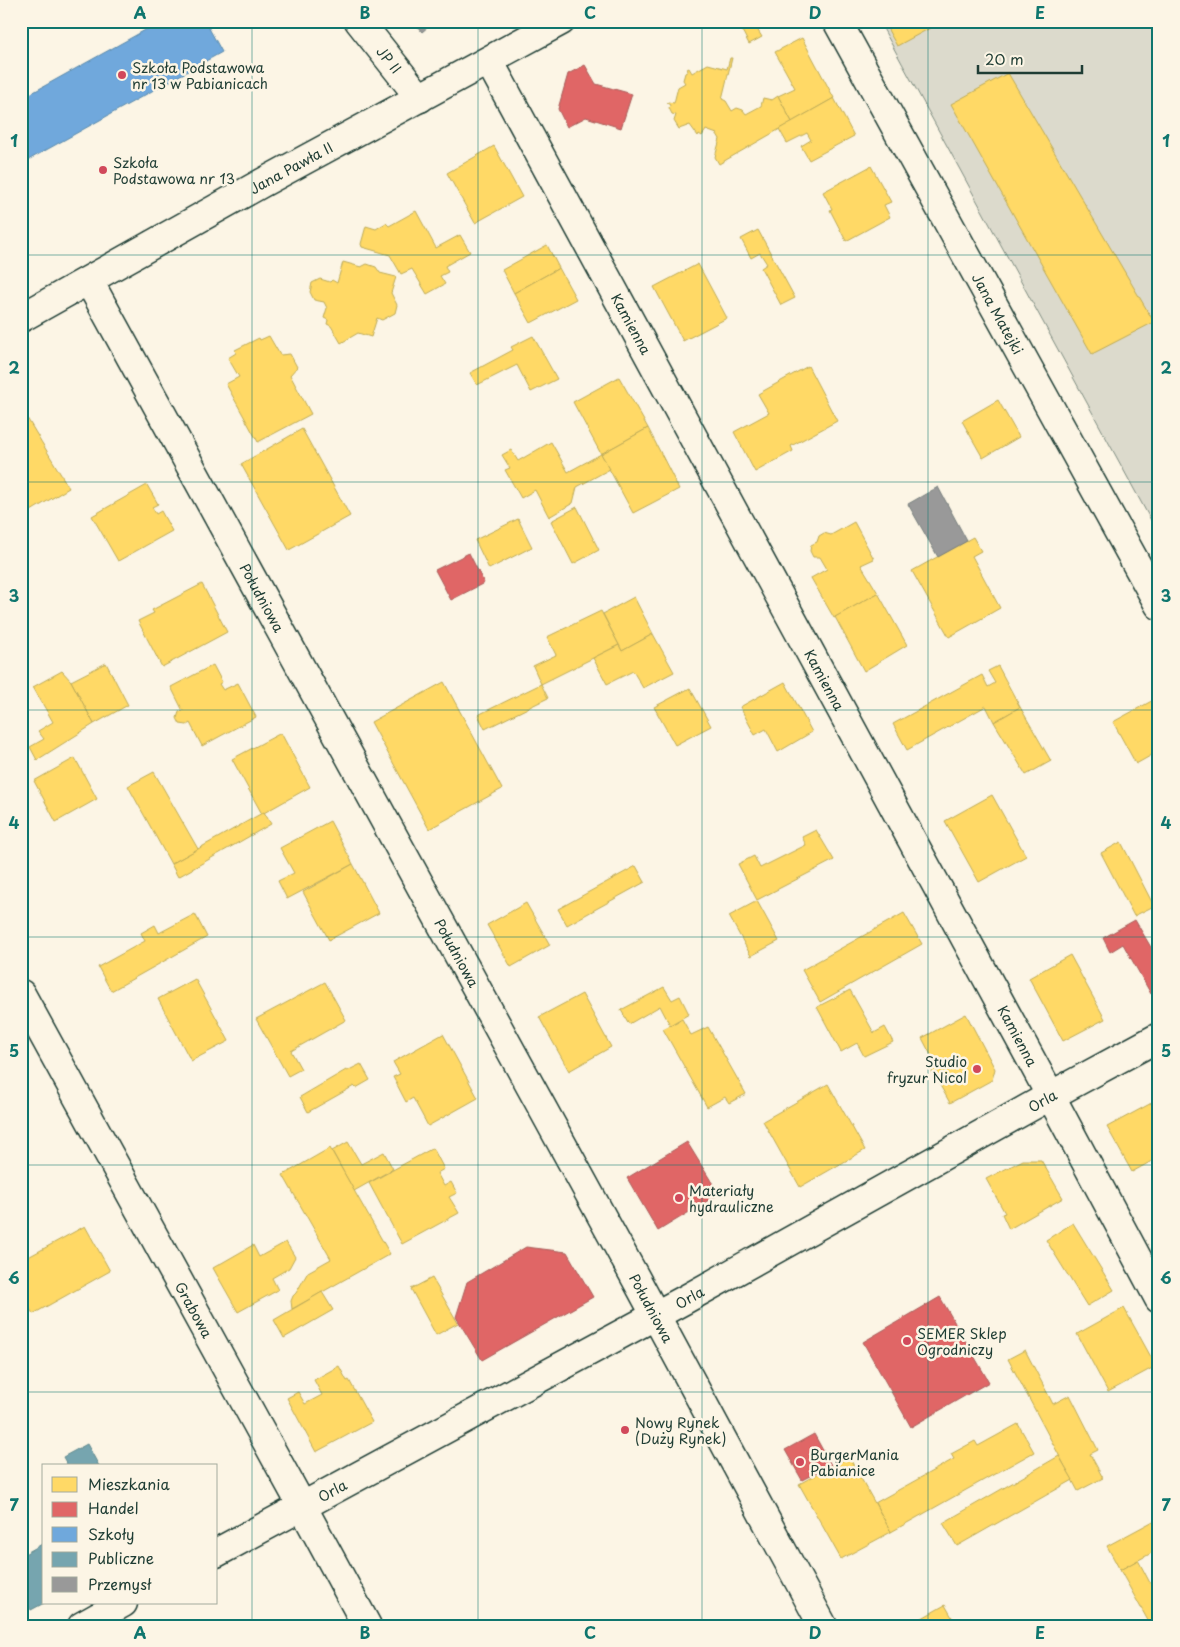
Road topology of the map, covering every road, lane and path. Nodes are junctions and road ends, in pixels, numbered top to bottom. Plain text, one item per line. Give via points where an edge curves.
1 (359, 21) edge
2 (561, 21) edge
3 (836, 21) edge
4 (489, 61) junction
5 (420, 98) junction
6 (89, 281) junction
7 (21, 318) edge
8 (1159, 605) edge
9 (21, 994) edge
10 (1159, 1037) edge
11 (1050, 1096) junction
12 (1159, 1299) edge
13 (655, 1315) junction
14 (302, 1506) junction
15 (218, 1552) edge
16 (121, 1604) edge
17 (82, 1626) edge
18 (367, 1626) edge
19 (824, 1626) edge

1 - 5 street, JP II
2 - 4 street, Jana Pawła II
3 - 8 street, Jana Matejki
4 - 5 street, Jana Pawła II
4 - 11 street, Kamienna
5 - 6 street, Jana Pawła II
6 - 7 street, Jana Pawła II
6 - 13 street, Południowa
9 - 14 street, Grabowa
10 - 11 street, Orla
11 - 12 street, Kamienna
11 - 13 street, Orla
13 - 14 street, Orla
13 - 19 street, Południowa
14 - 15 street, Orla
14 - 18 street, Grabowa
16 - 17 street

